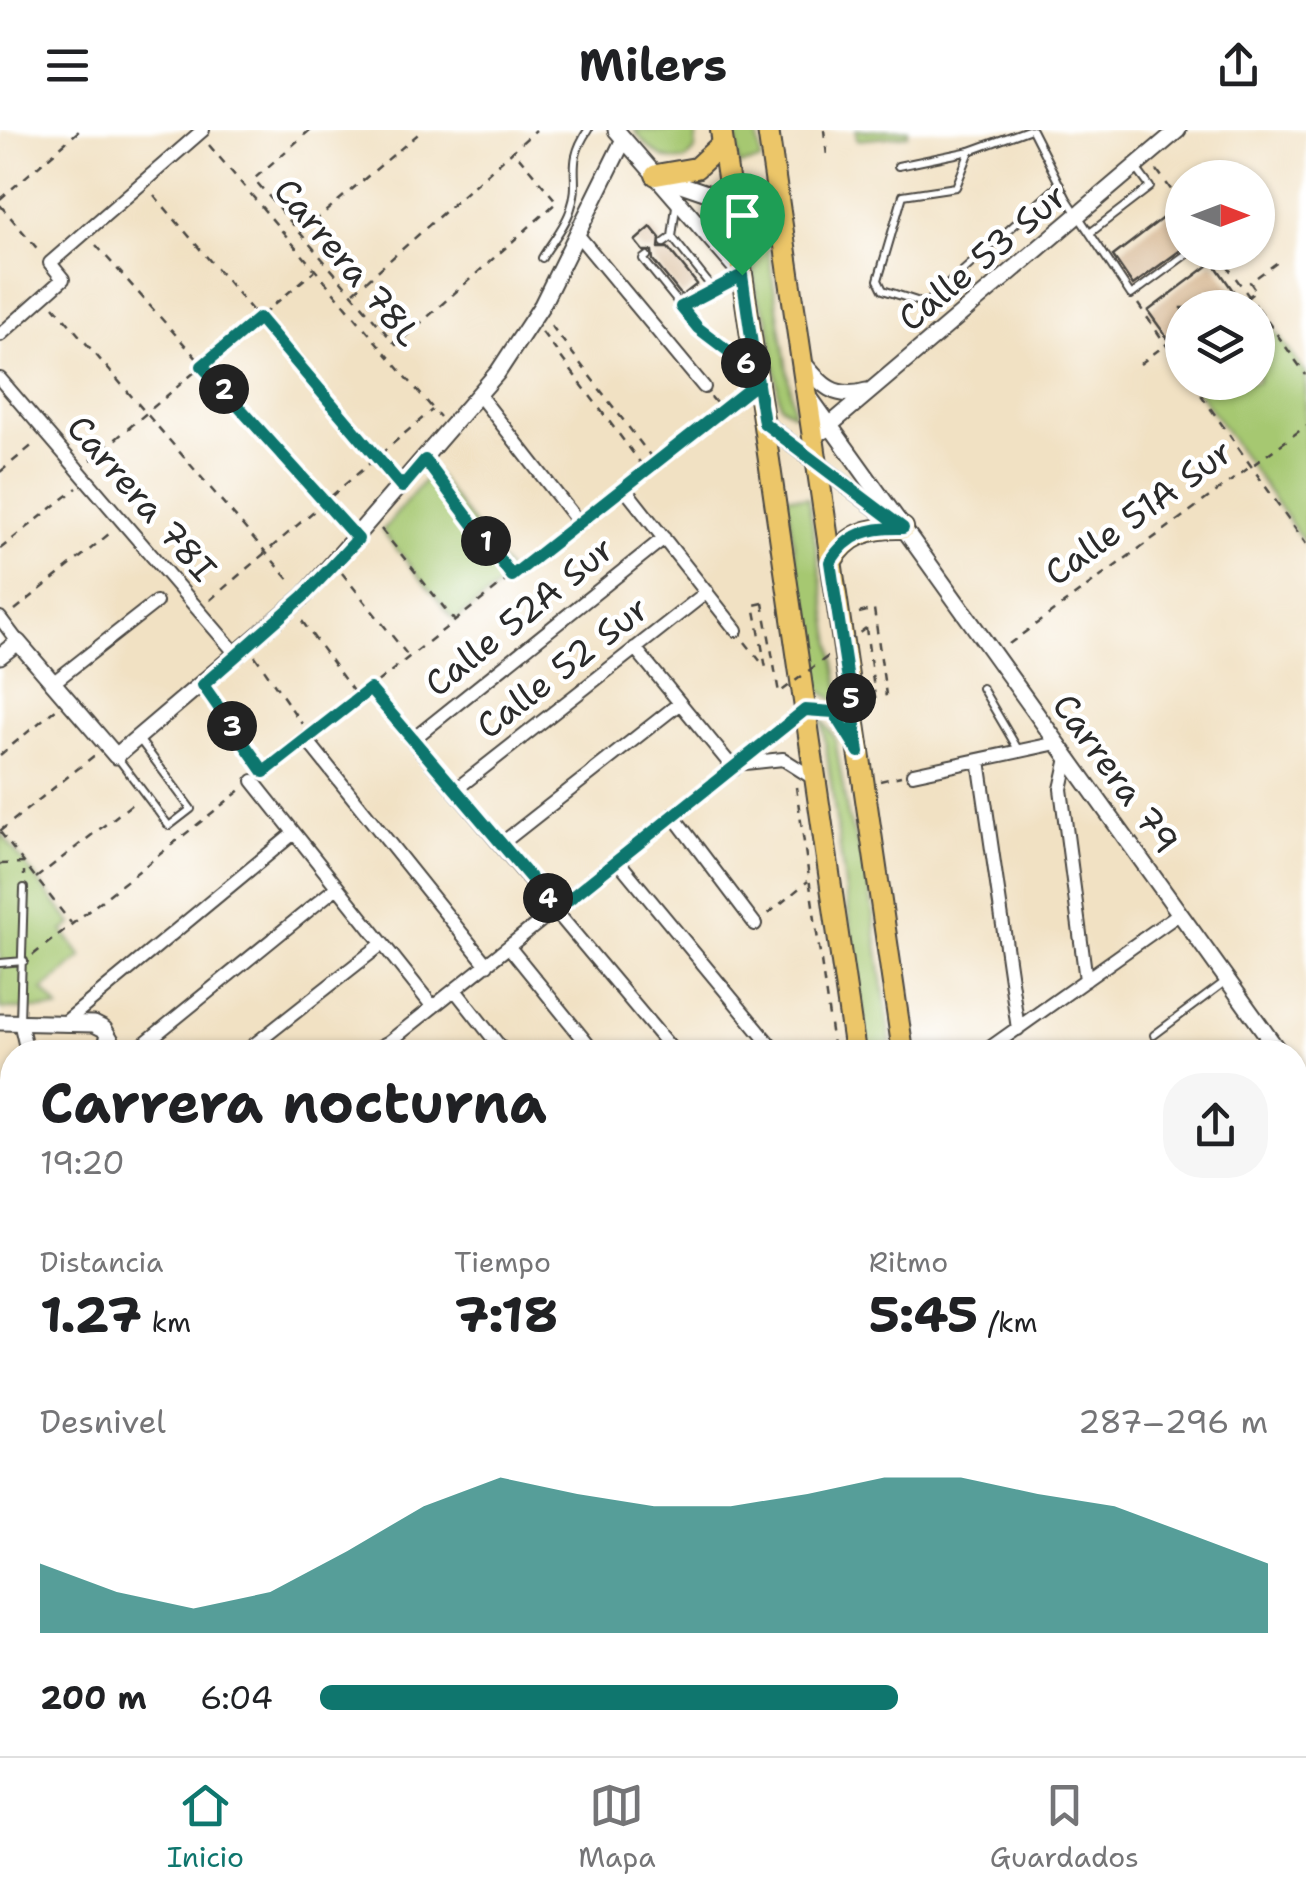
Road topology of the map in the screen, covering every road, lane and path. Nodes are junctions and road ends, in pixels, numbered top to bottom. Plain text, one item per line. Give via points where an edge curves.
1 (80, 130) edge
2 (310, 130) edge
3 (423, 130) edge
4 (536, 130) edge
5 (588, 130) edge
6 (768, 130) edge
7 (824, 130) edge
8 (1030, 130) edge
9 (1178, 130) edge
10 (201, 132) edge
11 (620, 135) edge
12 (722, 137) edge
13 (513, 150) junction
14 (970, 152) junction
15 (826, 156) dead end
16 (1141, 162) junction
17 (898, 166) dead end
18 (656, 175) junction
19 (144, 182) junction
20 (1060, 184) junction
21 (1165, 187) edge
22 (677, 200) junction
23 (731, 200) junction
24 (0, 202) edge
25 (1078, 214) junction
26 (782, 230) junction
27 (85, 233) junction
28 (300, 233) junction
29 (1090, 233) junction
30 (578, 234) junction
31 (672, 237) junction
32 (664, 244) dead end
33 (647, 256) dead end
34 (542, 258) dead end
35 (1282, 258) dead end
36 (50, 264) junction
37 (315, 270) junction
38 (1166, 270) edge
39 (742, 275) junction
40 (714, 290) junction
41 (1255, 290) edge
42 (352, 294) junction
43 (1131, 295) junction
44 (45, 296) junction
45 (681, 307) junction
46 (536, 315) junction
47 (259, 318) junction
48 (1275, 332) edge
49 (0, 335) edge
50 (1165, 343) edge
51 (1165, 345) edge
52 (801, 360) junction
53 (1140, 364) dead end
54 (202, 366) junction
55 (1306, 374) edge
56 (757, 377) junction
57 (0, 379) edge
58 (704, 388) dead end
59 (870, 390) junction
60 (806, 391) junction
61 (479, 395) junction
62 (1205, 400) edge
63 (433, 409) junction
64 (146, 414) junction
65 (764, 423) junction
66 (830, 425) junction
67 (1306, 426) edge
68 (450, 430) junction
69 (47, 434) junction
70 (812, 440) junction
71 (377, 457) junction
72 (425, 460) junction
73 (816, 462) junction
74 (656, 463) junction
75 (1251, 466) junction
76 (646, 470) junction
77 (0, 472) edge
78 (83, 476) junction
79 (402, 487) junction
80 (624, 488) junction
81 (324, 502) junction
82 (374, 521) junction
83 (123, 522) junction
84 (579, 524) junction
85 (903, 528) junction
86 (664, 538) junction
87 (358, 539) junction
88 (1306, 544) edge
89 (0, 549) edge
90 (266, 552) junction
91 (830, 562) junction
92 (335, 564) junction
93 (512, 576) junction
94 (706, 592) junction
95 (156, 602) dead end
96 (298, 602) junction
97 (198, 610) junction
98 (848, 616) dead end
99 (1, 619) edge
100 (455, 622) junction
101 (736, 630) joint
102 (18, 642) junction
103 (1006, 647) dead end
104 (636, 648) junction
105 (244, 652) junction
106 (0, 656) edge
107 (410, 657) junction
108 (54, 682) junction
109 (203, 685) junction
110 (982, 688) dead end
111 (370, 689) junction
112 (358, 698) junction
113 (68, 699) junction
114 (680, 703) junction
115 (805, 710) junction
116 (308, 737) junction
117 (138, 738) junction
118 (412, 740) junction
119 (1058, 743) junction
120 (112, 750) junction
121 (1018, 751) junction
122 (859, 752) junction
123 (0, 755) edge
124 (1068, 758) junction
125 (979, 760) junction
126 (734, 769) junction
127 (794, 770) dead end
128 (912, 774) joint
129 (258, 776) junction
130 (816, 780) junction
131 (875, 782) dead end
132 (455, 790) junction
133 (145, 794) junction
134 (674, 817) junction
135 (0, 832) edge
136 (294, 833) junction
137 (500, 844) junction
138 (618, 861) junction
139 (24, 862) junction
140 (0, 864) edge
141 (821, 870) dead end
142 (36, 878) junction
143 (809, 880) junction
144 (337, 887) junction
145 (24, 888) joint
146 (557, 909) junction
147 (1180, 914) junction
148 (72, 924) junction
149 (755, 924) joint
150 (382, 944) junction
151 (509, 947) junction
152 (24, 961) junction
153 (0, 963) edge
154 (487, 965) junction
155 (1086, 980) junction
156 (1228, 980) junction
157 (455, 990) junction
158 (433, 1007) junction
159 (0, 1022) edge
160 (20, 1022) junction
161 (63, 1024) junction
162 (1018, 1028) junction
163 (1154, 1035) dead end
164 (24, 1040) edge
165 (111, 1040) edge
166 (149, 1040) edge
167 (260, 1040) edge
168 (401, 1040) edge
169 (495, 1040) edge
170 (584, 1040) edge
171 (664, 1040) edge
172 (766, 1040) edge
173 (832, 1040) edge
174 (853, 1040) edge
175 (901, 1040) edge
176 (1001, 1040) edge
177 (1270, 1040) edge

1 - 24 path
2 - 28 path via 254,179
3 - 28 path
4 - 13 path
5 - 34 lane via 572,168 570,212
6 - 26 main road
7 - 15 path
8 - 14 lane
8 - 20 lane
9 - 16 street, Calle 53 Sur
10 - 19 street
10 - 37 path, Carrera 78L
11 - 18 street
11 - 30 street
12 - 18 main road via 696,168
12 - 23 main road
13 - 42 path
13 - 42 path via 557,202 396,346
14 - 17 lane
14 - 20 lane via 956,187 903,195 878,280 883,290 926,304
16 - 21 path
16 - 25 street, Calle 53 Sur
16 - 29 lane via 1150,187
18 - 22 street
18 - 23 street
19 - 27 street
19 - 47 path
20 - 25 lane
22 - 31 lane
22 - 39 street
23 - 26 street
23 - 39 main road
24 - 36 path
25 - 29 lane
25 - 59 street, Calle 53 Sur
26 - 52 main road
27 - 36 street
27 - 54 path
28 - 42 path
29 - 43 lane
30 - 46 street
30 - 58 street
31 - 32 lane
31 - 40 lane
33 - 45 lane
35 - 41 path via 1250,282
36 - 44 street via 63,279
37 - 47 path
37 - 63 path, Carrera 78L
38 - 43 lane
39 - 40 lane
39 - 56 main road
40 - 45 lane
43 - 50 path
44 - 49 street
44 - 64 path
45 - 56 lane
46 - 61 street
46 - 74 path
46 - 76 path
47 - 54 path
47 - 71 path
48 - 55 path
51 - 53 path
52 - 59 street via 838,394
52 - 60 main road
54 - 64 path
54 - 81 path
56 - 65 main road
56 - 74 path
57 - 69 street, Carrera 78I
59 - 66 street, Calle 53 Sur
60 - 66 street, Carrera 79
60 - 70 main road
61 - 68 street
61 - 84 street
62 - 75 path
63 - 68 path, Carrera 78L
63 - 71 path
64 - 78 path
64 - 90 path
65 - 73 street, Carrera 79
65 - 115 main road
66 - 70 street, Calle 53 Sur
66 - 85 street, Carrera 79
67 - 75 path, Calle 51A Sur
68 - 72 street
69 - 77 path
69 - 78 street, Carrera 78I
70 - 73 main road
71 - 79 path
71 - 81 path
72 - 79 street
72 - 93 path
73 - 85 street, Carrera 79
73 - 91 main road
74 - 76 path
75 - 88 path
75 - 103 path, Calle 51A Sur
76 - 80 path
78 - 83 street, Carrera 78I
78 - 89 path
79 - 82 street
80 - 84 path
80 - 86 street
81 - 87 path
81 - 90 path
82 - 87 street
82 - 100 path
83 - 97 street, Carrera 78I
83 - 99 path
84 - 93 path
85 - 91 main road via 858,534
85 - 119 street, Carrera 79
86 - 94 street
86 - 118 street, Calle 52A Sur
87 - 92 street
90 - 96 path
90 - 97 path
91 - 122 main road
92 - 96 street
92 - 107 path
93 - 100 path
94 - 101 street
94 - 104 street, Calle 52 Sur
95 - 108 street
96 - 105 street
96 - 112 path
97 - 105 street, Carrera 78I
98 - 101 path, bridge via 874,609 886,695 875,697 866,628 779,693 763,603 754,605 766,668
99 - 102 street
100 - 107 path
102 - 106 street
102 - 108 street
104 - 114 street
104 - 132 street, Calle 52 Sur
105 - 109 street
105 - 116 path
107 - 111 path
108 - 113 street
109 - 117 street
109 - 129 path
110 - 121 lane
111 - 112 path
111 - 118 path
112 - 116 path
113 - 120 street
113 - 123 path
114 - 126 street
114 - 137 street
115 - 122 street via 834,712
115 - 126 street
115 - 130 main road
116 - 129 path
116 - 154 street
117 - 120 street
117 - 133 lane via 191,809 169,826
118 - 132 street
119 - 121 street
119 - 124 street, Carrera 79
120 - 133 lane
120 - 135 path
121 - 125 street
122 - 175 main road
124 - 147 street, Carrera 79
124 - 155 street via 1061,789
125 - 128 street
125 - 162 street
126 - 130 street via 773,758
126 - 134 street
127 - 143 path
128 - 131 path
129 - 136 street
129 - 148 path
130 - 174 main road
132 - 137 street
133 - 142 path
134 - 138 street
134 - 149 street
135 - 139 path
136 - 144 street
136 - 161 street
137 - 146 street
138 - 146 street
138 - 172 street
139 - 140 path
139 - 142 path
139 - 145 path
141 - 143 path
142 - 148 path
143 - 149 path
143 - 173 path
144 - 150 street
144 - 166 street
145 - 152 lane
146 - 151 street
146 - 171 street
147 - 155 street
147 - 156 street, Carrera 79
148 - 152 path
150 - 158 street
150 - 167 street
151 - 154 street
151 - 170 street
152 - 153 lane
152 - 160 lane
154 - 157 street
155 - 162 street
156 - 163 lane
156 - 177 street, Carrera 79
157 - 158 street
157 - 169 street
158 - 168 street
159 - 160 street
160 - 161 street
160 - 164 street
161 - 165 street via 104,1028
162 - 176 street

